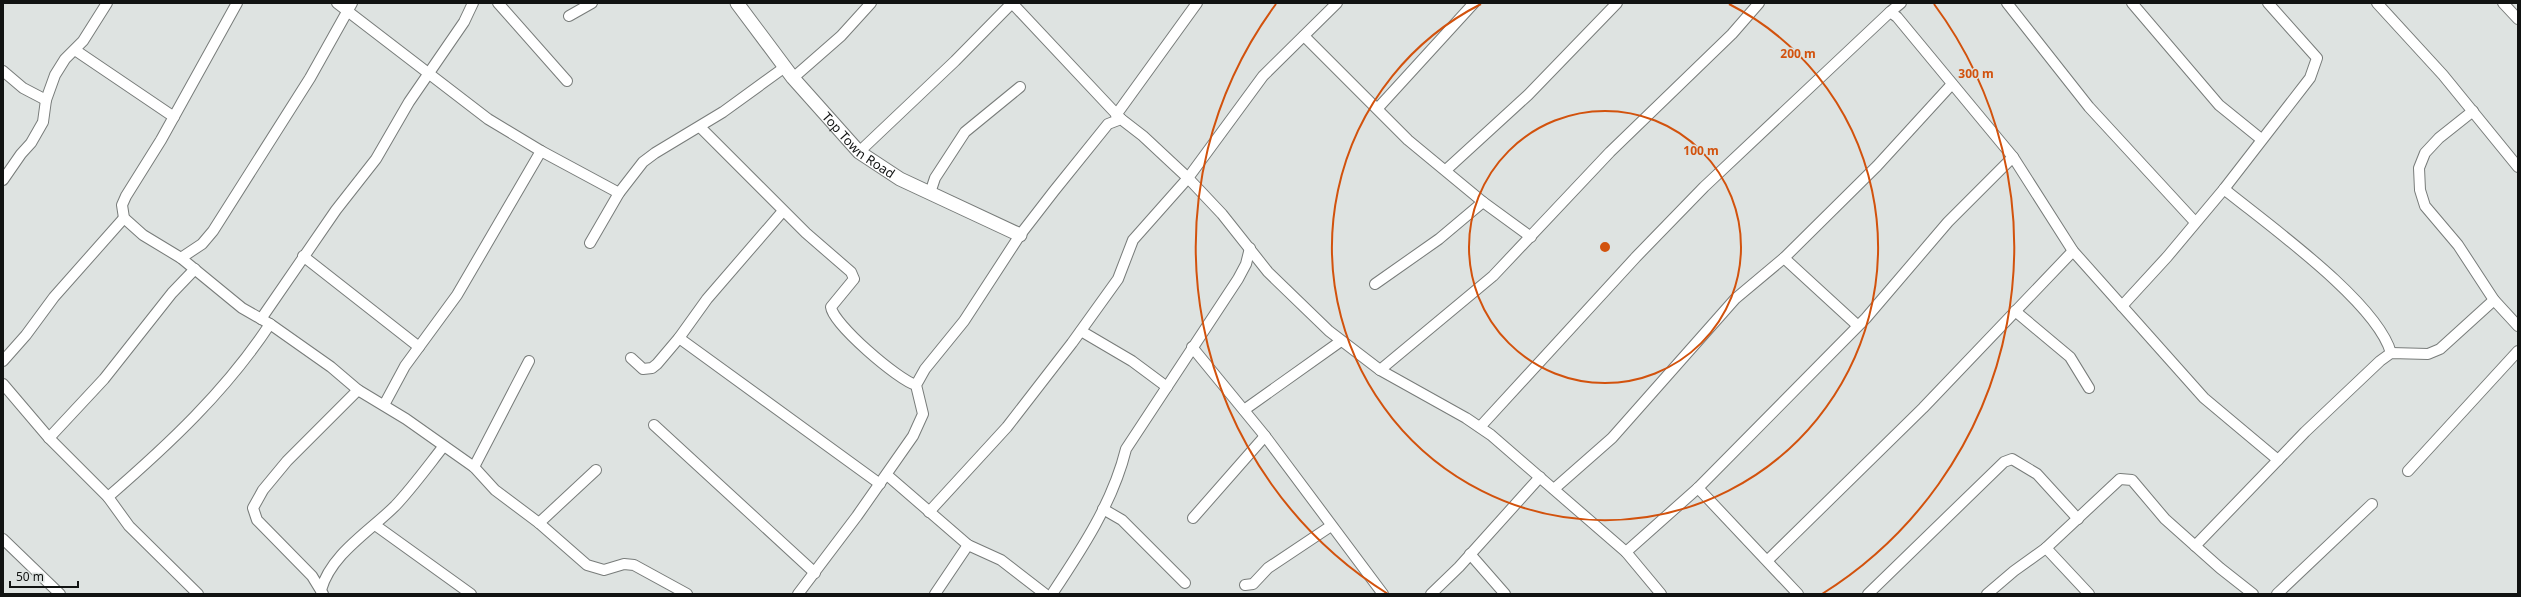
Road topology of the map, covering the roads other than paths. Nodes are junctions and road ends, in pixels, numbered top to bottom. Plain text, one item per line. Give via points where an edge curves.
1 (107, 3) edge
2 (237, 3) edge
3 (337, 3) edge
4 (473, 3) edge
5 (498, 3) edge
6 (592, 3) edge
7 (737, 3) edge
8 (871, 3) edge
9 (1012, 3) edge
10 (1197, 3) edge
11 (1337, 3) edge
12 (1474, 3) edge
13 (1759, 3) edge
14 (1900, 3) edge
15 (2007, 3) edge
16 (2132, 3) edge
17 (2268, 3) edge
18 (2377, 3) edge
19 (2503, 3) edge
20 (1612, 5) edge
21 (350, 7) edge
22 (1890, 12) junction
23 (569, 16) dead end
24 (2518, 19) edge
25 (1304, 36) junction
26 (76, 50) junction
27 (3, 70) edge
28 (789, 72) junction
29 (429, 73) junction
30 (567, 82) dead end
31 (1952, 84) junction
32 (1020, 86) dead end
33 (46, 100) junction
34 (1378, 108) junction
35 (2473, 111) junction
36 (174, 117) junction
37 (1119, 117) junction
38 (700, 127) junction
39 (2261, 140) junction
40 (541, 152) junction
41 (859, 152) junction
42 (2013, 157) junction
43 (2518, 166) edge
44 (1446, 170) junction
45 (1188, 178) junction
46 (3, 180) edge
47 (2224, 189) junction
48 (619, 193) junction
49 (930, 193) junction
50 (1483, 202) junction
51 (784, 211) junction
52 (124, 218) junction
53 (2195, 222) junction
54 (1020, 235) junction
55 (1531, 237) junction
56 (590, 243) dead end
57 (1250, 248) junction
58 (2073, 251) junction
59 (303, 256) junction
60 (182, 258) junction
61 (1784, 258) junction
62 (194, 269) junction
63 (1376, 284) dead end
64 (2494, 300) junction
65 (2122, 306) junction
66 (2015, 311) junction
67 (265, 322) junction
68 (1857, 325) junction
69 (2518, 326) edge
70 (1081, 331) junction
71 (679, 338) junction
72 (1341, 341) junction
73 (419, 347) junction
74 (1192, 347) junction
75 (2518, 351) edge
76 (2391, 353) junction
77 (631, 358) dead end
78 (3, 361) edge
79 (529, 361) dead end
80 (1380, 370) junction
81 (3, 384) edge
82 (916, 385) junction
83 (1167, 387) junction
84 (2090, 388) dead end
85 (358, 390) junction
86 (384, 405) junction
87 (1244, 410) junction
88 (654, 425) dead end
89 (1480, 427) junction
90 (1266, 436) junction
91 (49, 438) junction
92 (443, 446) junction
93 (2278, 460) junction
94 (474, 467) junction
95 (596, 470) dead end
96 (2408, 471) dead end
97 (887, 475) junction
98 (1540, 477) junction
99 (880, 484) junction
100 (1698, 488) junction
101 (1554, 489) junction
102 (108, 497) junction
103 (2372, 504) dead end
104 (1103, 509) junction
105 (929, 512) junction
106 (1193, 518) dead end
107 (2078, 519) junction
108 (539, 523) junction
109 (375, 525) junction
110 (1331, 526) junction
111 (3, 538) edge
112 (968, 545) junction
113 (2195, 546) junction
114 (2046, 548) junction
115 (1626, 552) junction
116 (1470, 554) junction
117 (1768, 560) junction
118 (815, 574) junction
119 (1185, 583) dead end
120 (1245, 585) dead end
121 (322, 592) edge
122 (682, 592) edge
123 (60, 594) edge
124 (198, 594) edge
125 (471, 594) edge
126 (798, 594) edge
127 (935, 594) edge
128 (1045, 594) edge
129 (1052, 594) edge
130 (1383, 594) edge
131 (1431, 594) edge
132 (1505, 594) edge
133 (1661, 594) edge
134 (1798, 594) edge
135 (1868, 594) edge
136 (1987, 594) edge
137 (2089, 594) edge
138 (2253, 594) edge
139 (2277, 594) edge

1 - 26 street
2 - 36 street
3 - 21 street
4 - 29 street via 464,22
5 - 30 street
6 - 23 street
7 - 28 street, Top Town Road
8 - 28 street via 841,36
9 - 37 street
9 - 41 street
10 - 37 street
11 - 25 street
12 - 34 street
13 - 55 street via 1732,34 1610,152
14 - 22 street
15 - 53 street via 2089,107
16 - 39 street via 2219,105
17 - 39 street via 2317,58 2310,78
18 - 35 street
19 - 24 street
20 - 44 street via 1528,95
21 - 29 street
21 - 60 street via 310,78 213,230 202,244
22 - 31 street
22 - 89 street via 1704,187
25 - 34 street
25 - 45 street via 1263,76
26 - 33 street via 65,59 55,75
26 - 36 street
27 - 33 street via 23,88
28 - 38 street
28 - 41 street, Top Town Road
29 - 40 street via 488,119
29 - 59 street via 376,159
31 - 42 street
31 - 61 street via 1877,166
32 - 49 street via 965,132 935,178
33 - 46 street via 43,122 31,143
34 - 44 street via 1408,140
35 - 43 street
35 - 64 street via 2439,138 2425,153 2419,168 2420,190 2425,206 2458,244
36 - 52 street via 126,196 122,205
37 - 45 street via 1144,136
37 - 54 street via 1108,124
38 - 48 street via 655,152
38 - 51 street
39 - 47 street
40 - 48 street
40 - 73 street via 457,295
41 - 49 street, Top Town Road via 900,179
42 - 58 street
42 - 68 street via 1948,222 1883,299
44 - 50 street
45 - 57 street
45 - 70 street via 1133,240 1118,279
47 - 53 street
47 - 76 street via 2317,265 2359,304 2378,326
48 - 56 street
49 - 54 street, Top Town Road
50 - 55 street
50 - 63 street via 1439,239
51 - 71 street via 707,299
51 - 82 street via 841,262 854,279 831,307 841,325 898,375
52 - 60 street via 143,235
52 - 78 street via 54,297
53 - 65 street
54 - 82 street via 964,321 924,369
55 - 80 street via 1492,276
57 - 72 street via 1268,272
57 - 74 street via 1246,264 1238,279
58 - 65 street
58 - 66 street
59 - 67 street
59 - 73 street
60 - 62 street
61 - 68 street
61 - 101 street via 1735,299 1612,438
62 - 67 street via 225,296
62 - 91 street via 104,378
64 - 69 street
64 - 76 street via 2440,350 2428,354
65 - 93 street via 2204,398
66 - 84 street via 2070,356
66 - 117 street via 1923,408
67 - 85 street via 331,367
67 - 102 street via 248,356 214,396 178,434
68 - 100 street
70 - 83 street via 1132,361
70 - 105 street via 1007,427
71 - 77 street via 652,368 643,369
71 - 99 street
72 - 80 street
72 - 87 street
73 - 86 street
74 - 83 street
74 - 87 street
75 - 96 street
76 - 93 street
79 - 94 street
80 - 89 street
81 - 91 street
82 - 97 street via 923,414 913,436
83 - 104 street via 1126,449 1121,471
85 - 86 street
85 - 121 street via 287,461 263,490 253,508 257,520 312,576
86 - 92 street
87 - 90 street
88 - 118 street
89 - 98 street
90 - 106 street
90 - 110 street
91 - 102 street
92 - 94 street
92 - 109 street via 396,505
93 - 113 street
94 - 108 street via 495,490
95 - 108 street
97 - 99 street
97 - 105 street
98 - 101 street
98 - 116 street
99 - 118 street
100 - 115 street
100 - 117 street
101 - 115 street
102 - 124 street via 129,526
103 - 139 street
104 - 119 street via 1122,520
104 - 129 street via 1072,565
105 - 112 street
107 - 113 street via 2120,479 2126,478 2132,480 2165,519
107 - 114 street
107 - 135 street via 2036,474 2012,458 2004,462
108 - 122 street via 587,565 604,570 624,564 634,566
109 - 121 street via 324,577
109 - 125 street
110 - 120 street via 1268,568 1253,584
110 - 130 street
111 - 123 street
112 - 127 street
112 - 128 street via 1001,560
113 - 138 street
114 - 136 street
114 - 137 street
115 - 133 street
116 - 131 street
116 - 132 street
117 - 134 street
118 - 126 street

